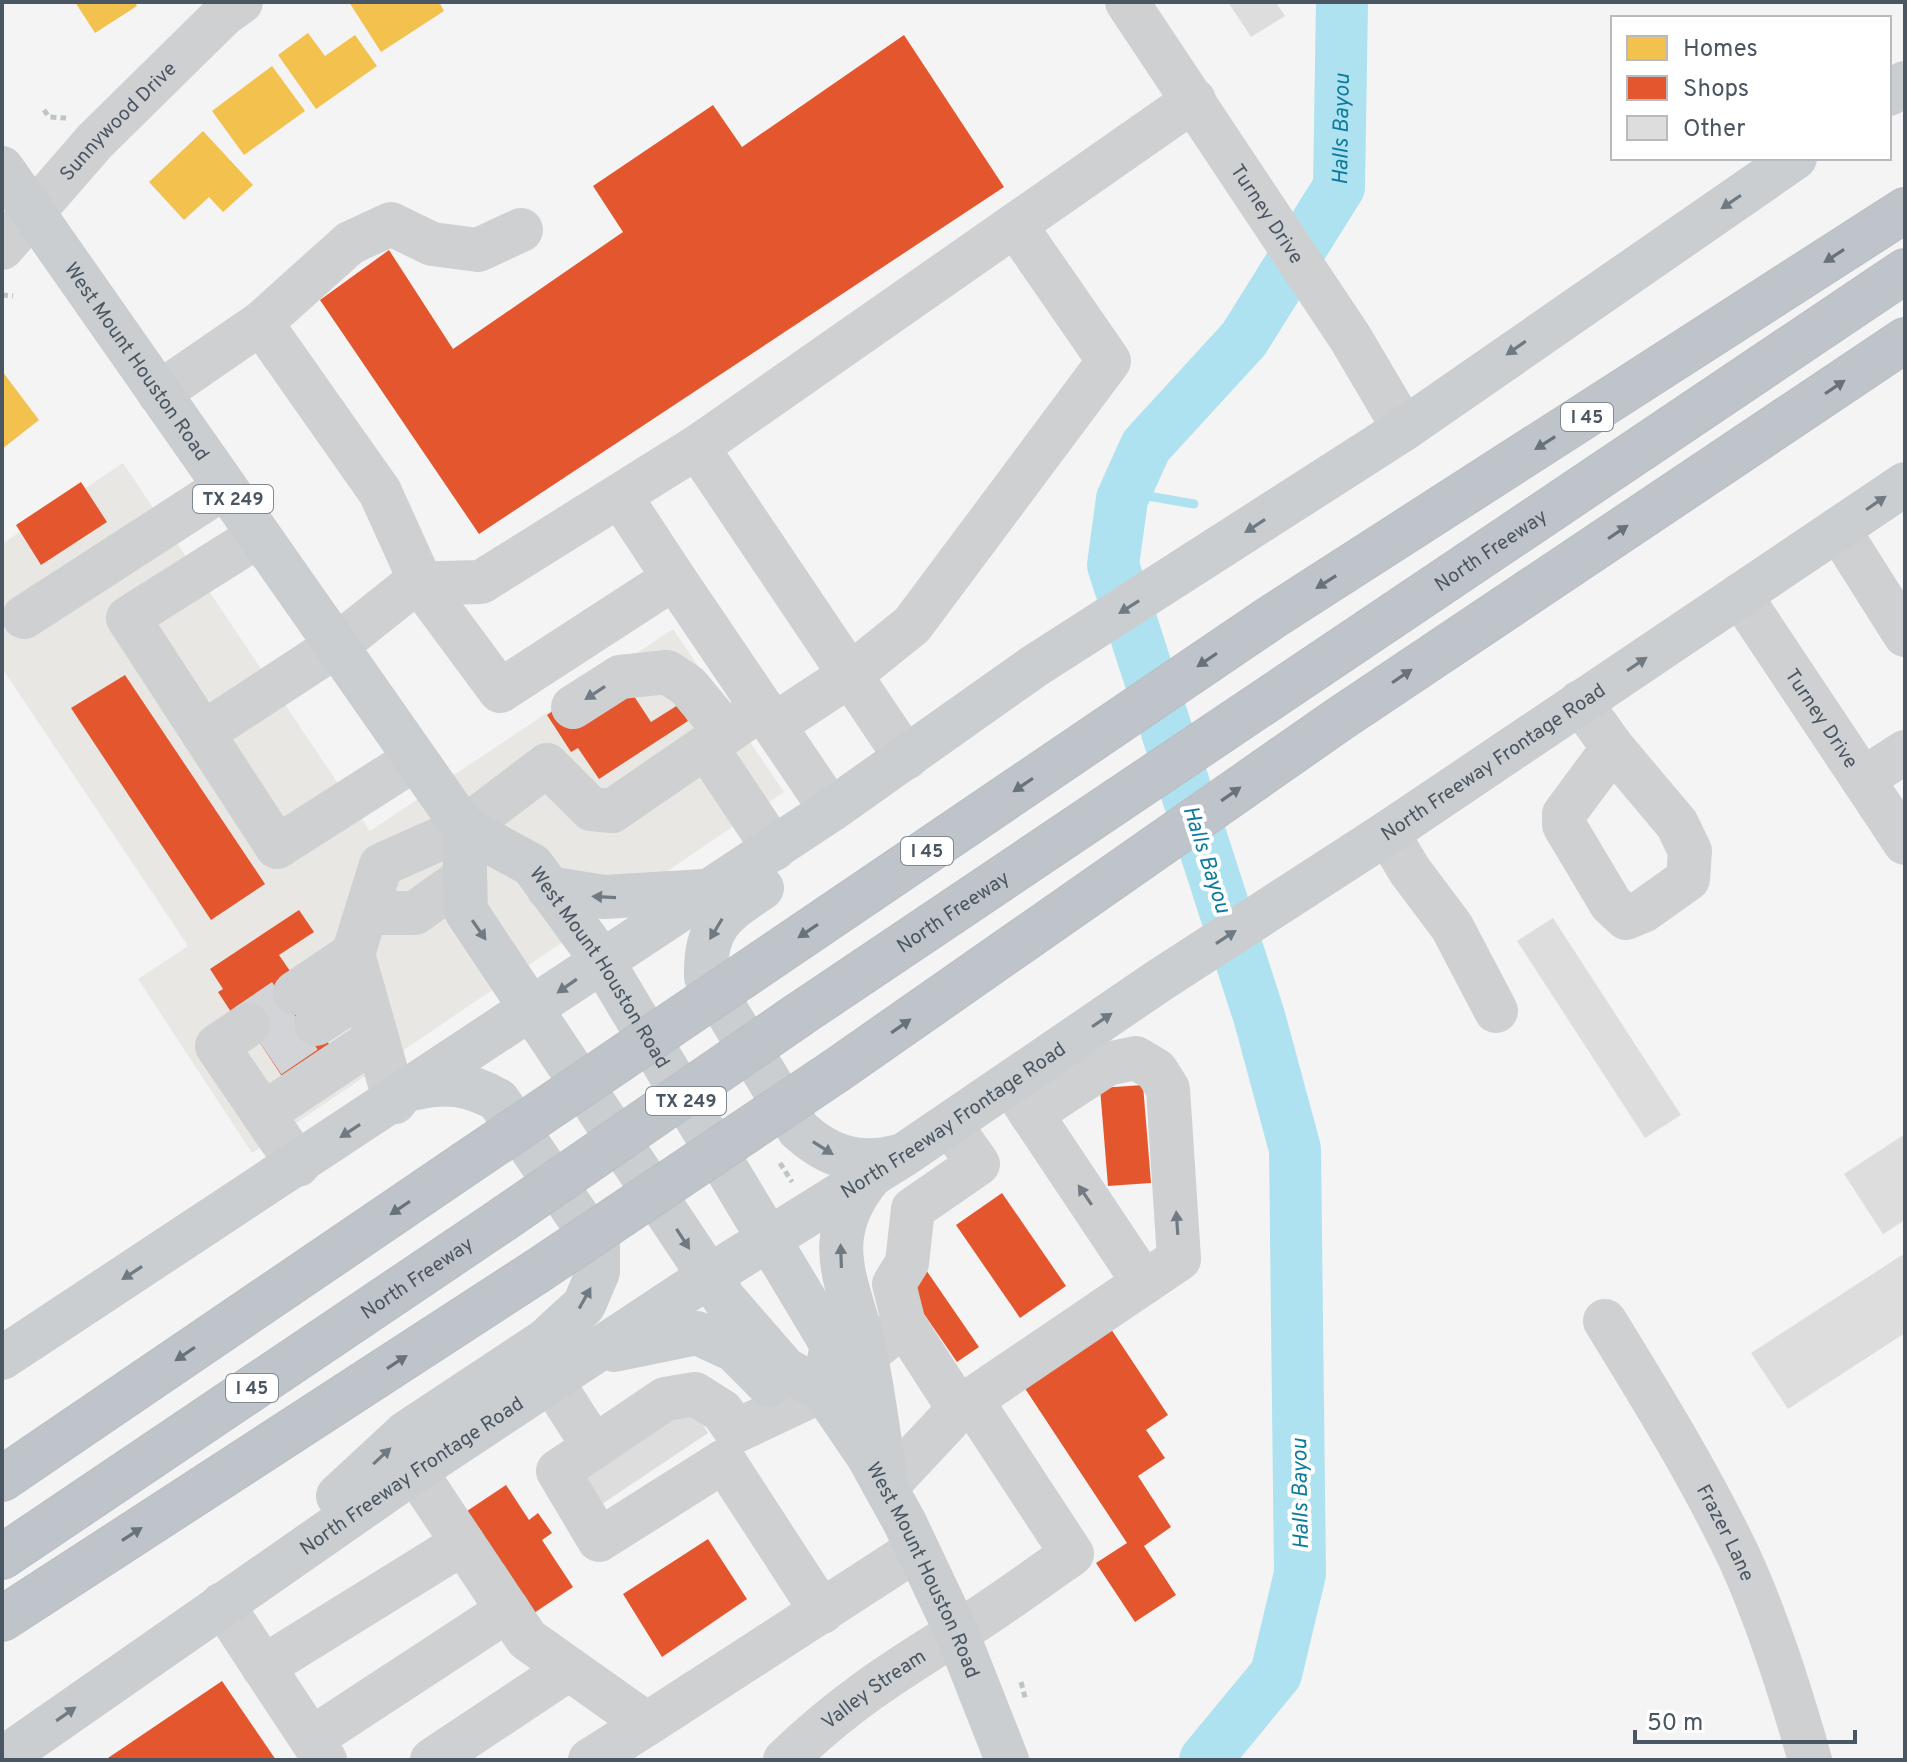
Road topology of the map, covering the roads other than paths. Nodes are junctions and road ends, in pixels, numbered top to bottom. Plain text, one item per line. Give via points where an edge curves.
1 (1127, 2) edge
2 (227, 6) edge
3 (1194, 100) junction
4 (1792, 160) edge
5 (2, 168) edge
6 (1905, 210) edge
7 (33, 214) junction
8 (1015, 225) junction
9 (521, 230) dead end
10 (2, 248) edge
11 (1905, 271) edge
12 (261, 323) junction
13 (1905, 340) edge
14 (159, 393) junction
15 (1404, 429) junction
16 (697, 447) junction
17 (1905, 484) edge
18 (225, 487) junction
19 (620, 496) junction
20 (1838, 529) junction
21 (258, 536) junction
22 (126, 551) junction
23 (674, 578) junction
24 (1891, 580) edge
25 (423, 587) junction
26 (1740, 595) junction
27 (156, 600) junction
28 (24, 617) dead end
29 (1905, 635) edge
30 (336, 646) junction
31 (1033, 667) junction
32 (850, 675) junction
33 (1580, 702) junction
34 (768, 716) junction
35 (713, 729) junction
36 (558, 732) junction
37 (203, 733) junction
38 (1613, 748) dead end
39 (1905, 752) edge
40 (906, 758) junction
41 (415, 759) junction
42 (1863, 779) junction
43 (831, 810) junction
44 (464, 828) junction
45 (1387, 833) junction
46 (1905, 843) edge
47 (774, 849) junction
48 (465, 877) junction
49 (548, 888) junction
50 (710, 891) junction
51 (368, 913) junction
52 (603, 962) junction
53 (358, 973) junction
54 (306, 1009) tunnel mouth
55 (532, 1011) junction
56 (1496, 1011) dead end
57 (377, 1038) junction
58 (252, 1053) dead end
59 (405, 1095) junction
60 (1021, 1098) junction
61 (263, 1114) junction
62 (950, 1124) junction
63 (890, 1163) junction
64 (298, 1165) junction
65 (770, 1240) junction
66 (708, 1277) junction
67 (1144, 1283) junction
68 (1605, 1321) dead end
69 (904, 1324) junction
70 (596, 1351) junction
71 (865, 1352) junction
72 (2, 1358) edge
73 (551, 1380) junction
74 (809, 1396) junction
75 (965, 1405) junction
76 (730, 1446) junction
77 (594, 1447) junction
78 (415, 1471) junction
79 (877, 1471) junction
80 (2, 1479) edge
81 (463, 1543) junction
82 (2, 1557) edge
83 (903, 1558) dead end
84 (222, 1604) junction
85 (508, 1610) junction
86 (822, 1612) junction
87 (2, 1619) edge
88 (963, 1629) junction
89 (263, 1667) junction
90 (569, 1669) junction
91 (647, 1724) junction
92 (1001, 1742) edge
93 (318, 1750) edge
94 (2, 1759) edge
95 (432, 1760) edge
96 (590, 1760) edge
97 (785, 1760) edge
98 (1810, 1760) edge

1 - 3 street, Turney Drive
2 - 7 street, Sunnywood Drive via 95,141
3 - 8 street
3 - 15 street, Turney Drive
4 -> 15 main road
5 - 7 main road, West Mount Houston Road / TX 249
6 -> 80 highway, I 45, bridge via 1272,617
7 - 10 street, Sunnywood Drive
7 - 14 main road, West Mount Houston Road / TX 249
8 - 16 street
8 - 32 street via 1109,361 912,625
9 - 12 street via 478,250 432,244 391,224 350,243
11 - 82 highway, North Freeway / I 45, bridge
12 - 14 street
12 - 25 street via 380,492
87 -> 13 highway, bridge via 837,1070 1338,720
14 - 18 main road, West Mount Houston Road / TX 249
15 -> 31 main road
16 - 19 street
16 - 32 street
20 -> 17 main road, North Freeway Frontage Road
18 - 21 main road, West Mount Houston Road / TX 249
18 - 22 street
19 - 23 street
19 - 25 street via 481,582
20 - 24 street
20 - 26 main road, North Freeway Frontage Road
21 - 27 street
21 - 30 main road, West Mount Houston Road / TX 249
22 - 27 street
22 - 28 street
23 - 25 street via 500,691
23 - 34 street
24 - 29 street
25 - 30 street via 405,591
33 -> 26 main road, North Freeway Frontage Road
26 - 42 street, Turney Drive
27 - 37 street via 128,618
30 - 37 street
30 - 41 main road, West Mount Houston Road / TX 249
31 - 40 main road
31 -> 63 main road via 902,794 735,907 715,925 705,950 706,977 799,1130 837,1157
32 - 34 street
32 - 40 street
33 - 38 street
33 - 45 main road, North Freeway Frontage Road
34 - 35 street
34 - 43 street
35 -> 36 street via 688,686 667,672 640,672 620,677
35 - 36 street via 612,811 591,809
35 - 47 street
36 - 44 street
37 - 41 street via 277,847
39 - 42 street
40 - 43 main road
41 - 44 main road, West Mount Houston Road / TX 249
42 - 46 street, Turney Drive
43 - 47 main road
44 - 48 main road, West Mount Houston Road
44 - 49 main road, West Mount Houston Road / TX 249 via 532,865
44 - 51 street via 381,865
45 - 56 street via 1452,927
60 -> 45 main road, North Freeway Frontage Road via 1160,980
47 - 50 main road
48 - 51 street via 415,913
48 -> 55 main road, West Mount Houston Road via 466,911
50 -> 49 main road via 604,897
49 - 52 main road, West Mount Houston Road / TX 249
50 - 52 main road
51 - 53 street
52 -> 55 main road
52 - 65 main road, West Mount Houston Road / TX 249
53 - 54 street
53 - 57 street
55 - 59 main road
55 -> 66 main road, West Mount Houston Road
57 - 59 street
57 - 61 street
58 - 61 street
59 -> 64 main road
84 -> 59 main road via 407,1432 546,1340 584,1305 598,1272 598,1246 498,1100 458,1084 437,1083
60 - 62 main road, North Freeway Frontage Road
67 -> 60 street
67 -> 60 street via 1179,1259 1168,1089 1156,1070 1136,1058 1107,1064
61 - 64 street
62 - 63 main road, North Freeway Frontage Road
62 - 69 street via 978,1164 913,1209 907,1263 894,1284
63 - 65 main road, North Freeway Frontage Road
71 -> 63 main road via 839,1264 840,1241 858,1192
64 -> 72 main road
65 - 66 main road, North Freeway Frontage Road
65 - 74 main road, West Mount Houston Road via 832,1345
66 - 70 main road, North Freeway Frontage Road
66 - 74 main road, West Mount Houston Road
67 - 75 street
68 - 98 street, Frazer Lane via 1683,1450 1741,1562
69 - 71 street
69 - 75 street
70 - 73 main road, North Freeway Frontage Road
70 - 74 main road via 697,1333 734,1350 758,1377
71 - 74 street
71 - 79 main road
73 - 77 street
73 - 78 main road, North Freeway Frontage Road
74 - 76 street
74 - 79 main road, West Mount Houston Road
75 - 79 street
75 - 88 street, Valley Stream via 1072,1554
76 - 77 street via 722,1411 695,1394 665,1399
76 - 77 street via 599,1540 558,1471
76 - 86 street
78 - 81 street
78 - 84 main road, North Freeway Frontage Road
79 - 88 main road, West Mount Houston Road
81 - 85 street
81 - 89 street
83 - 86 street
84 - 89 street
94 -> 84 main road, North Freeway Frontage Road
85 - 90 street via 527,1639
85 - 93 street
86 - 91 street
88 - 92 main road, West Mount Houston Road
88 - 97 street, Valley Stream via 852,1700
89 - 93 street
90 - 91 street
90 - 95 street
91 - 96 street

